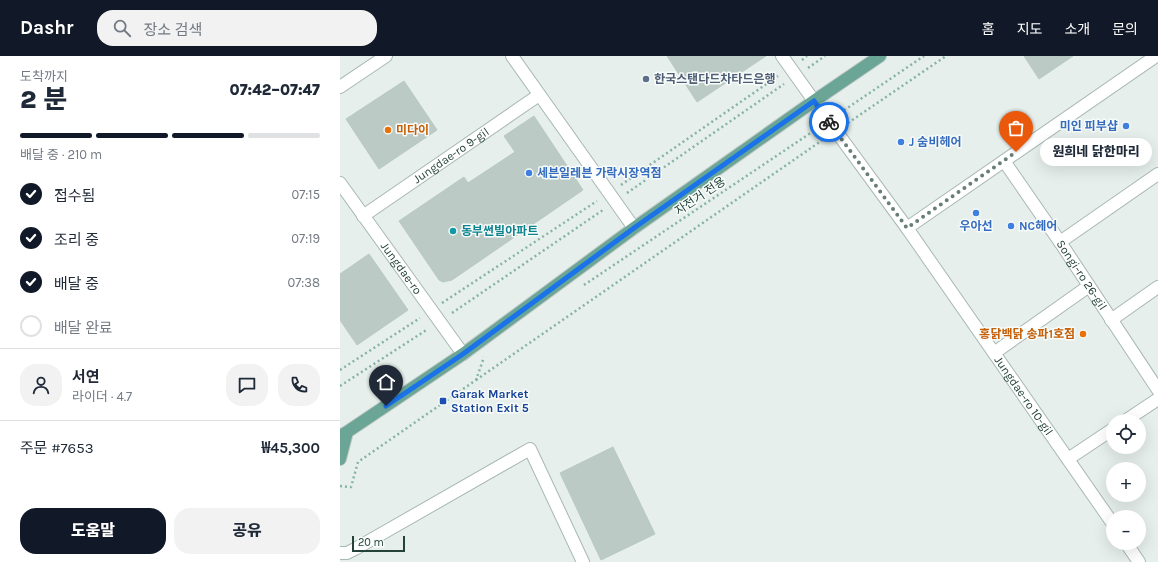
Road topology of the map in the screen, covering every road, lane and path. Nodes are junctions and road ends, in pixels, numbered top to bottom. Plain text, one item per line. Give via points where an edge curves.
1 (386, 56) edge
2 (512, 56) edge
3 (782, 56) edge
4 (807, 56) edge
5 (826, 56) edge
6 (880, 56) edge
7 (924, 56) edge
8 (946, 56) edge
9 (1156, 56) edge
10 (793, 72) junction
11 (340, 87) edge
12 (539, 95) junction
13 (814, 101) junction
14 (829, 121) junction
15 (836, 131) junction
16 (1004, 161) junction
17 (1158, 174) edge
18 (340, 183) edge
19 (612, 197) junction
20 (363, 216) junction
21 (634, 228) junction
22 (907, 228) junction
23 (1060, 242) junction
24 (1089, 286) junction
25 (1158, 287) edge
26 (578, 289) dead end
27 (431, 310) junction
28 (1112, 320) junction
29 (440, 321) junction
30 (486, 351) dead end
31 (994, 353) junction
32 (463, 354) junction
33 (340, 370) edge
34 (475, 381) junction
35 (340, 386) edge
36 (1158, 390) edge
37 (1158, 399) edge
38 (1136, 414) edge
39 (343, 434) edge
40 (1106, 434) edge
41 (340, 459) edge
42 (1068, 459) junction
43 (340, 486) edge
44 (1106, 514) edge
45 (1131, 550) edge
46 (340, 553) edge
47 (583, 562) edge
48 (1139, 562) edge

1 - 11 street
2 - 12 street
3 - 10 street
4 - 10 path
5 - 10 path
6 - 13 main road
7 - 14 path, 자전거 전용
8 - 15 path
9 - 16 street
10 - 13 street
10 - 19 path
10 - 19 path
12 - 19 street
12 - 20 street, Jungdae-ro 9-gil
13 - 14 street, Jungdae-ro 10-gil
13 - 21 main road
14 - 15 street, Jungdae-ro 10-gil
14 - 26 path, 자전거 전용
15 - 22 street, Jungdae-ro 10-gil
15 - 34 path
16 - 22 street
16 - 23 street, Songi-ro 26-gil
17 - 23 street
18 - 20 street, Jungdae-ro
19 - 21 street
19 - 27 path
19 - 29 path
20 - 27 street, Jungdae-ro
21 - 32 main road
22 - 31 street, Jungdae-ro 10-gil
23 - 24 street, Songi-ro 26-gil
24 - 28 street, Songi-ro 26-gil
24 - 31 street
25 - 28 street
27 - 29 street, Jungdae-ro
27 - 33 path
28 - 36 street, Songi-ro 26-gil
29 - 32 street, Jungdae-ro
29 - 35 path
30 - 34 path
31 - 42 street, Jungdae-ro 10-gil
32 - 39 main road
34 - 43 path via 358,462 351,486
37 - 38 street
39 - 41 main road
40 - 42 street
42 - 44 street, Jungdae-ro 10-gil
45 - 48 street
46 - 47 street via 347,553 530,450

